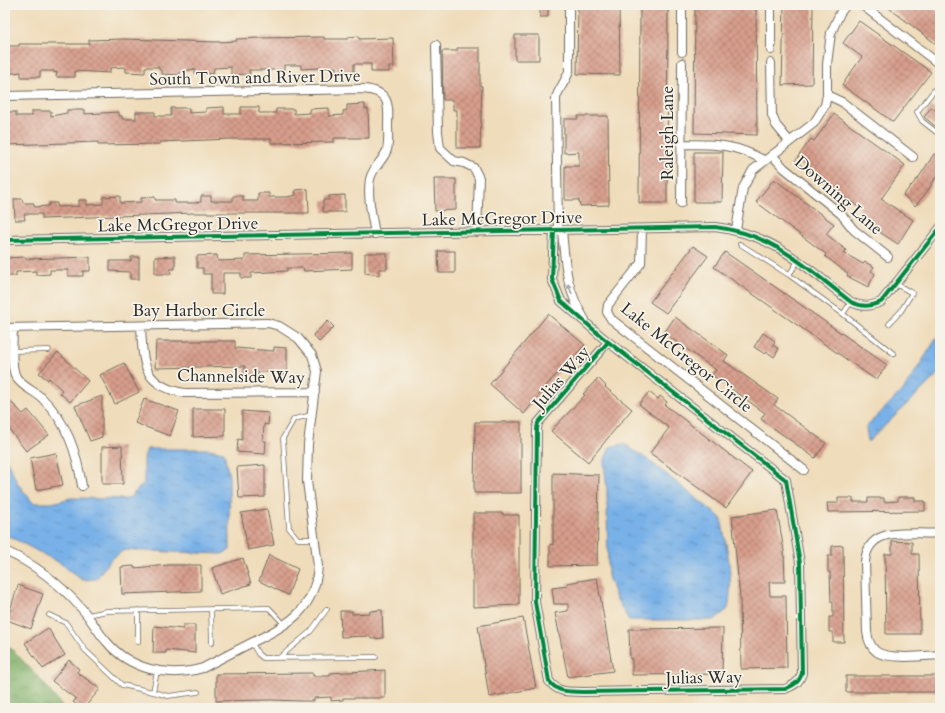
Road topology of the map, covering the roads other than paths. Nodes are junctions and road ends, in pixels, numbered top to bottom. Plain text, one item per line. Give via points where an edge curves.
1 (569, 5) edge
2 (682, 5) edge
3 (771, 5) edge
4 (846, 5) edge
5 (862, 5) edge
6 (436, 45) dead end
7 (771, 50) dead end
8 (682, 52) dead end
9 (682, 63) dead end
10 (771, 63) dead end
11 (939, 64) edge
12 (940, 83) edge
13 (934, 91) junction
14 (827, 95) junction
15 (940, 95) edge
16 (5, 96) edge
17 (940, 135) edge
18 (789, 141) junction
19 (682, 144) junction
20 (772, 155) junction
21 (913, 157) dead end
22 (764, 160) junction
23 (681, 203) dead end
24 (940, 228) edge
25 (642, 229) junction
26 (558, 230) junction
27 (736, 230) junction
28 (477, 232) junction
29 (375, 234) junction
30 (5, 240) edge
31 (740, 244) dead end
32 (888, 256) dead end
33 (798, 261) junction
34 (788, 275) junction
35 (896, 284) junction
36 (851, 302) junction
37 (843, 314) junction
38 (588, 324) junction
39 (889, 324) dead end
40 (141, 326) junction
41 (9, 328) edge
42 (608, 342) junction
43 (49, 350) dead end
44 (13, 351) junction
45 (894, 354) dead end
46 (316, 392) junction
47 (312, 415) junction
48 (804, 470) dead end
49 (82, 486) dead end
50 (940, 534) edge
51 (315, 539) junction
52 (5, 551) edge
53 (211, 609) junction
54 (327, 609) dead end
55 (138, 610) junction
56 (49, 615) dead end
57 (87, 615) junction
58 (285, 625) junction
59 (138, 642) dead end
60 (212, 643) dead end
61 (252, 643) junction
62 (940, 655) edge
63 (280, 657) junction
64 (376, 657) dead end
65 (157, 671) junction
66 (153, 692) junction
67 (198, 692) dead end

1 - 26 street, Julias Way via 569,71 556,98
2 - 8 street
3 - 7 street
4 - 14 street via 830,33
5 - 11 street
6 - 28 street via 440,148 454,161 474,168 479,178
9 - 19 street, Raleigh Lane
10 - 18 street via 772,115 776,125
12 - 13 lane
13 - 15 lane
13 - 17 lane via 917,112 922,121
14 - 18 street via 825,105 814,123
14 - 21 street via 842,102
16 - 29 street, South Town and River Drive via 356,89 377,91 387,102 388,143 370,182
18 - 20 street
19 - 22 street via 726,145 745,150
19 - 23 street, Raleigh Lane
20 - 22 street
20 - 32 street, Downing Lane via 784,168 841,214 854,230
22 - 27 street via 747,178
24 - 35 street, Lake McGregor Drive
25 - 26 street, Lake McGregor Drive
25 - 27 street, Lake McGregor Drive via 704,227
25 - 48 street, Lake McGregor Circle via 641,263 608,305 607,312 611,319
26 - 28 street, Lake McGregor Drive
38 -> 26 street, Julias Way via 566,278
26 - 38 street, Julias Way via 551,268 554,288 561,301
27 - 33 street, Lake McGregor Drive via 766,240
28 - 29 street, Lake McGregor Drive
29 - 30 street, Lake McGregor Drive
31 - 34 lane
33 - 34 lane
33 - 36 street, Lake McGregor Drive
34 - 37 lane
35 - 36 street, Lake McGregor Drive via 881,302 872,306 861,307
35 - 39 lane via 912,293
36 - 37 lane
37 - 45 lane
38 - 42 street, Julias Way
40 - 41 street, Bay Harbor Circle
40 - 46 street, Bay Harbor Circle via 256,323 279,326 298,338 312,356 317,371
40 - 46 street, Channelside Way via 143,361 159,385 171,391 185,394
41 - 44 street
42 - 42 street, Julias Way via 786,480 800,563 802,673 799,681 792,686 785,689 584,692 559,690 549,681 535,602 538,423
43 - 44 lane
44 - 49 street via 16,376 42,399 69,435
46 - 47 street, Bay Harbor Circle
47 - 51 street, Bay Harbor Circle via 307,481
47 - 51 lane via 294,419 283,438 289,528 298,539
50 - 62 street via 878,537 871,543 866,556 869,643 875,651 884,655
51 - 58 street, Bay Harbor Circle via 317,577 308,602 301,612
52 - 57 street, Bay Harbor Circle via 51,578
53 - 55 lane
53 - 58 lane via 269,608
53 - 60 lane
54 - 63 lane via 311,631
55 - 57 lane via 107,610
55 - 59 lane
56 - 66 lane via 66,623 85,650 122,685
57 - 65 street, Bay Harbor Circle via 116,652 130,661
58 - 61 street, Bay Harbor Circle
61 - 63 lane via 263,658
61 - 65 street, Bay Harbor Circle via 203,668 184,672
63 - 64 lane
65 - 66 lane
66 - 67 lane via 168,696

